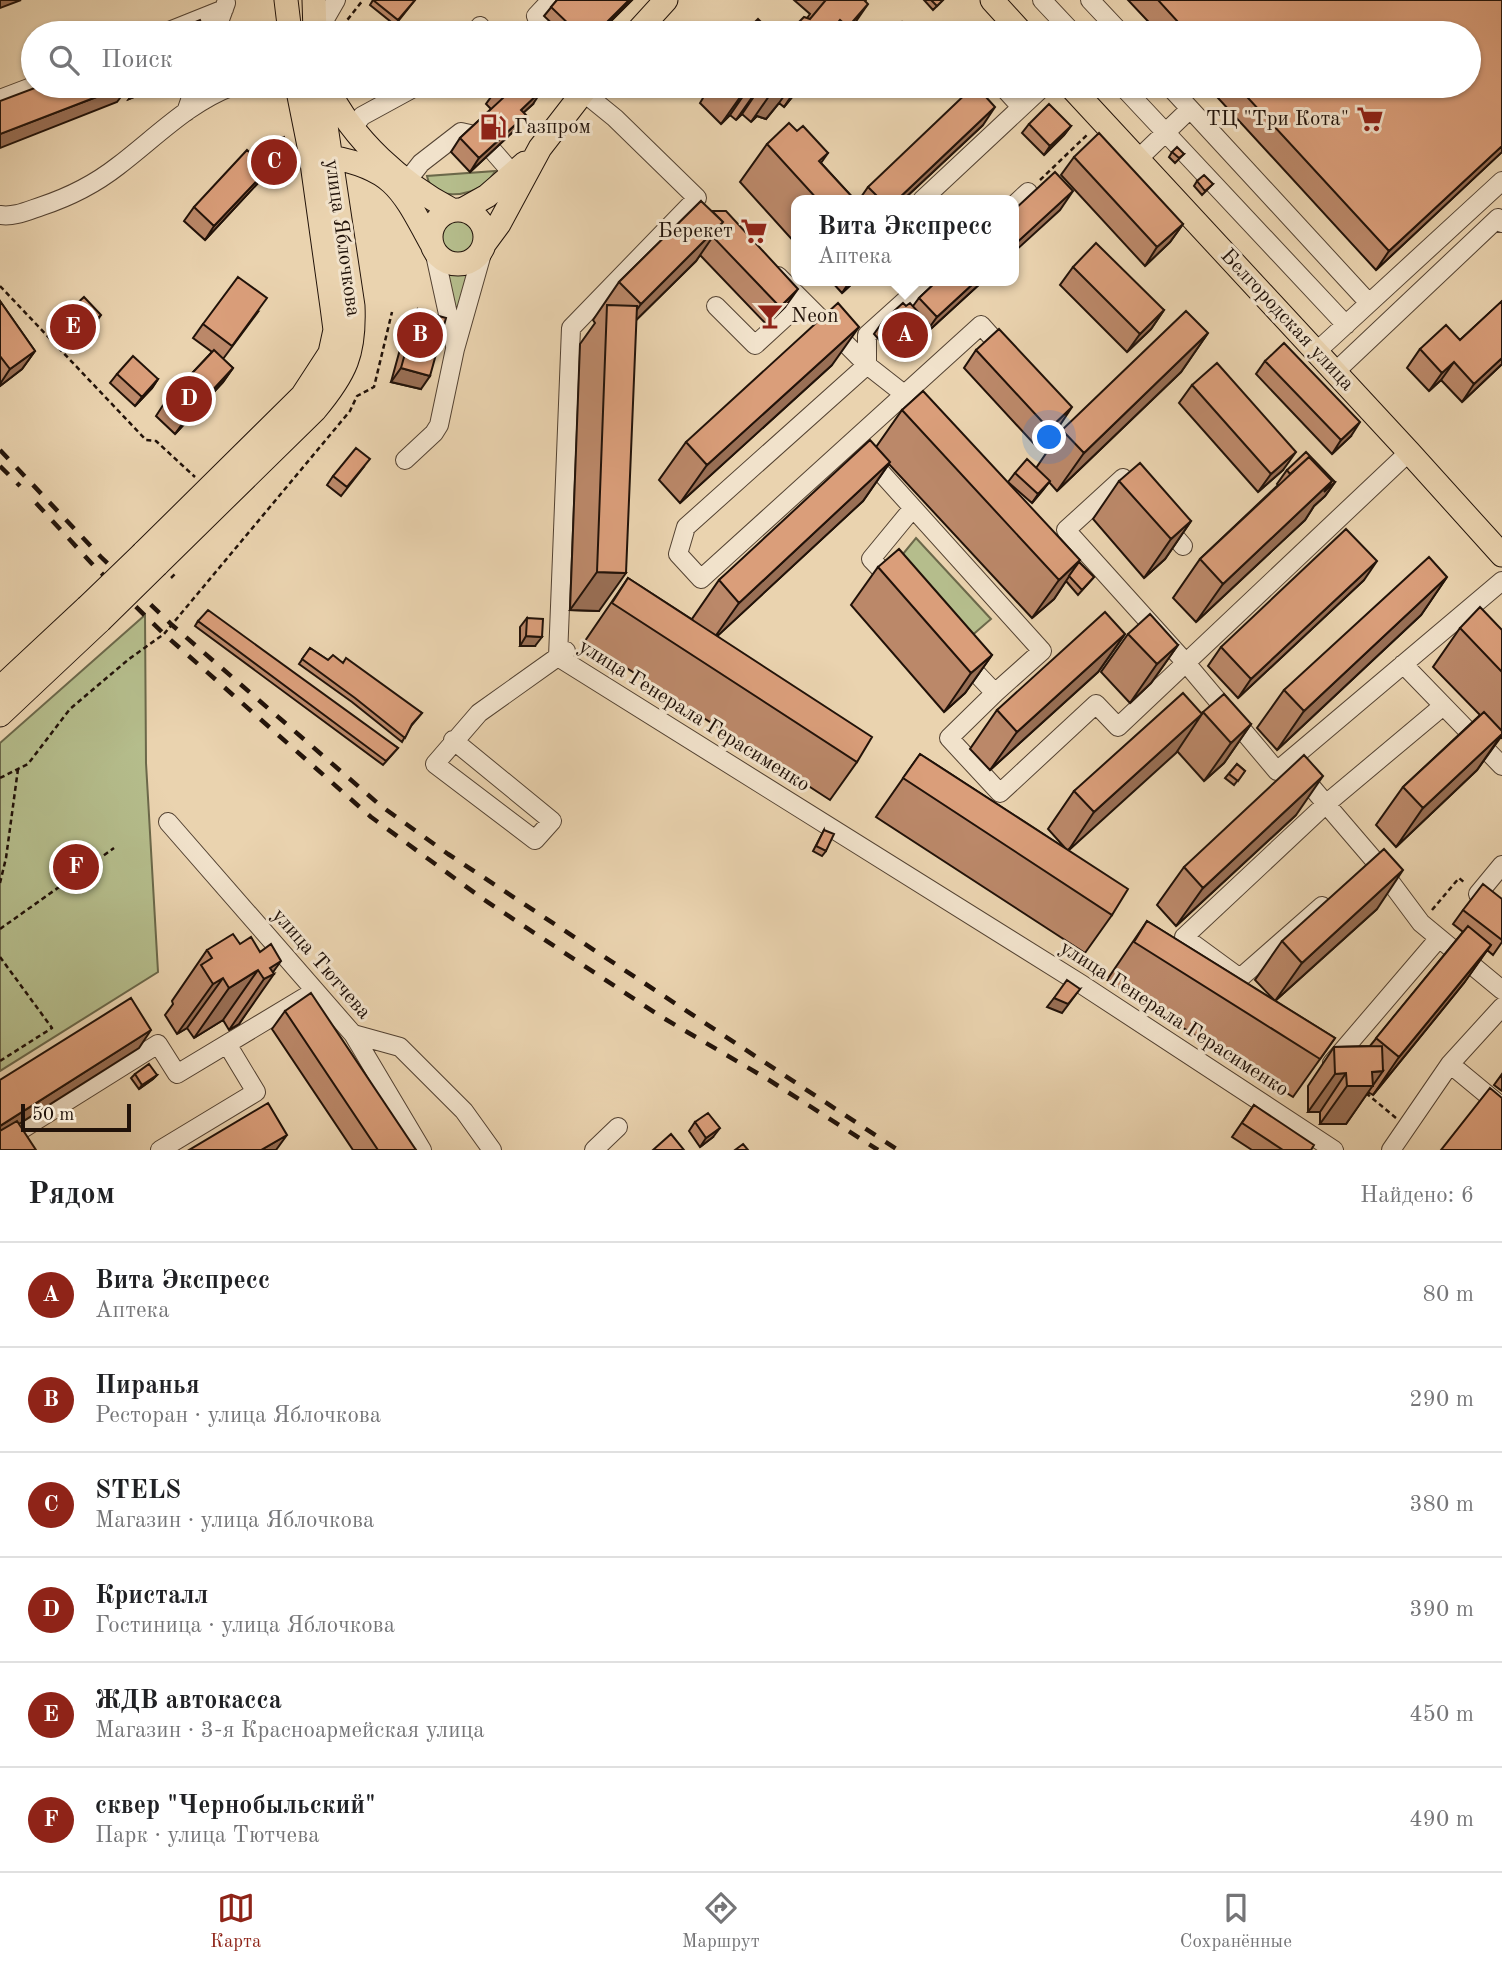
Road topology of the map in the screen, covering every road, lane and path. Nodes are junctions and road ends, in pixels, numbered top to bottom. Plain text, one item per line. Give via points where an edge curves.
1 (286, 0) edge
2 (314, 0) edge
3 (336, 0) edge
4 (363, 0) edge
5 (551, 0) edge
6 (666, 0) edge
7 (992, 0) edge
8 (1042, 0) edge
9 (1090, 0) edge
10 (226, 4) edge
11 (190, 21) edge
12 (220, 21) edge
13 (289, 21) edge
14 (315, 21) edge
15 (323, 21) edge
16 (346, 21) edge
17 (538, 21) edge
18 (647, 21) edge
19 (1011, 21) edge
20 (1062, 21) edge
21 (1110, 21) edge
22 (21, 91) edge
23 (191, 98) edge
24 (209, 98) edge
25 (300, 98) edge
26 (322, 98) edge
27 (332, 98) edge
28 (395, 98) edge
29 (578, 98) edge
30 (594, 98) edge
31 (1013, 98) edge
32 (1031, 98) edge
33 (1081, 98) edge
34 (1133, 98) edge
35 (1180, 98) edge
36 (0, 99) edge
37 (1021, 107) junction
38 (1191, 109) junction
39 (186, 112) junction
40 (352, 129) junction
41 (1091, 131) dead end
42 (1166, 133) junction
43 (470, 134) edge
44 (540, 149) junction
45 (493, 150) edge
46 (331, 157) junction
47 (1138, 159) junction
48 (370, 168) junction
49 (513, 174) junction
50 (1502, 181) edge
51 (406, 182) junction
52 (335, 187) junction
53 (1028, 192) joint
54 (927, 195) edge
55 (1019, 200) edge
56 (457, 210) junction
57 (0, 215) edge
58 (1502, 223) edge
59 (432, 246) junction
60 (484, 247) junction
61 (766, 264) edge
62 (0, 286) edge
63 (913, 286) edge
64 (803, 301) junction
65 (1369, 303) junction
66 (716, 306) dead end
67 (392, 312) dead end
68 (1346, 325) junction
69 (455, 349) junction
70 (1316, 352) junction
71 (1015, 362) edge
72 (867, 365) junction
73 (1335, 372) junction
74 (904, 394) junction
75 (853, 441) junction
76 (1409, 452) junction
77 (405, 460) dead end
78 (200, 481) dead end
79 (913, 508) junction
80 (1183, 545) edge
81 (1502, 555) edge
82 (150, 559) junction
83 (1502, 581) edge
84 (906, 597) edge
85 (93, 614) junction
86 (950, 645) edge
87 (564, 652) junction
88 (1186, 663) junction
89 (1403, 664) junction
90 (0, 688) edge
91 (995, 693) junction
92 (1443, 706) junction
93 (0, 715) edge
94 (453, 740) junction
95 (1289, 760) junction
96 (1502, 766) edge
97 (18, 769) junction
98 (0, 778) edge
99 (1326, 804) junction
100 (168, 822) dead end
101 (114, 848) dead end
102 (1502, 865) edge
103 (0, 883) edge
104 (1478, 894) joint
105 (1333, 896) edge
106 (1421, 923) junction
107 (0, 929) edge
108 (1439, 939) junction
109 (0, 957) edge
110 (314, 990) junction
111 (1502, 990) edge
112 (1502, 1007) edge
113 (353, 1034) junction
114 (227, 1044) junction
115 (0, 1061) edge
116 (1332, 1064) edge
117 (1450, 1064) junction
118 (1358, 1087) edge
119 (1502, 1107) edge
120 (618, 1126) dead end
121 (1407, 1126) junction
122 (0, 1143) edge
123 (160, 1150) edge
124 (422, 1150) edge
125 (492, 1150) edge
126 (594, 1150) edge
127 (1334, 1150) edge
128 (1391, 1150) edge

1 - 13 main road
2 - 14 main road
3 - 15 street
4 - 16 path
5 - 17 street via 536,16
6 - 18 main road
7 - 19 main road
8 - 20 street
9 - 21 street
10 - 11 street
10 - 12 street
22 - 36 street
23 - 39 street
24 - 39 street
25 - 82 main road, улица Яблочкова via 335,330 330,354 302,396
26 - 46 main road, улица Яблочкова
27 - 40 main road
28 - 40 street via 362,116
29 - 44 main road
30 - 87 street, улица Генерала Герасименко via 702,203 571,328
31 - 37 street
32 - 37 street
33 - 47 main road, Белгородская улица
34 - 42 street
35 - 38 street
37 - 54 street
38 - 42 street
38 - 65 street
39 - 57 street via 116,168 68,197 12,216
40 - 51 main road
41 - 53 path
42 - 47 street
42 - 68 street
43 - 51 street via 461,132 421,163
44 - 49 main road
44 - 60 main road
45 - 49 street
46 - 48 main road
46 - 52 main road, улица Яблочкова
47 - 70 main road, Белгородская улица
48 - 52 main road
48 - 59 main road via 404,196
49 - 56 main road via 486,196
50 - 65 street
51 - 56 main road
52 - 82 main road, улица Яблочкова via 353,306 349,359 315,410
53 - 55 street
56 - 59 main road via 444,214 433,226
56 - 60 main road via 470,212 481,221
58 - 73 street via 1498,218
59 - 60 main road via 444,261 458,265 473,261
59 - 69 street
60 - 69 street
61 - 64 street
62 - 78 path via 146,440 156,441
63 - 72 street via 867,335
64 - 66 street via 755,345
64 - 72 street
65 - 68 street
67 - 97 path via 374,387 357,397 164,634 70,709 28,764
68 - 70 street
69 - 77 street via 439,425
70 - 73 main road, Белгородская улица
71 - 74 street via 981,325
72 - 74 street
72 - 75 street via 686,527 678,554 701,579
73 - 76 main road, Белгородская улица
74 - 75 street
75 - 79 street
76 - 81 main road, Белгородская улица
76 - 88 street
79 - 84 street via 871,559
79 - 91 street via 1042,651
80 - 88 street via 1123,478 1066,530
82 - 85 main road, bridge
83 - 89 street
85 - 90 main road
85 - 93 main road
86 - 91 street
87 - 94 street via 479,713
87 - 127 street, улица Генерала Герасименко
88 - 91 street via 1118,727 1096,704 1000,793 949,738
88 - 95 street via 1277,771
89 - 92 street
89 - 95 street
92 - 96 street
92 - 99 street
94 - 94 street via 435,764 535,840 551,821
95 - 99 street
97 - 98 path
97 - 103 path
99 - 105 street via 1184,937 1240,978
99 - 106 street via 1369,864
100 - 110 street, улица Тютчева
101 - 107 path
102 - 104 street
104 - 106 path via 1460,878
106 - 108 street
108 - 111 street
108 - 116 street
109 - 115 path via 52,1028
110 - 113 street, улица Тютчева
110 - 114 street
112 - 117 street
113 - 124 street, улица Тютчева
113 - 125 street via 400,1047 464,1111
114 - 122 street via 177,1074 158,1044
114 - 123 street via 256,1092
117 - 119 street
117 - 121 street
118 - 121 path
120 - 126 street
121 - 128 street

